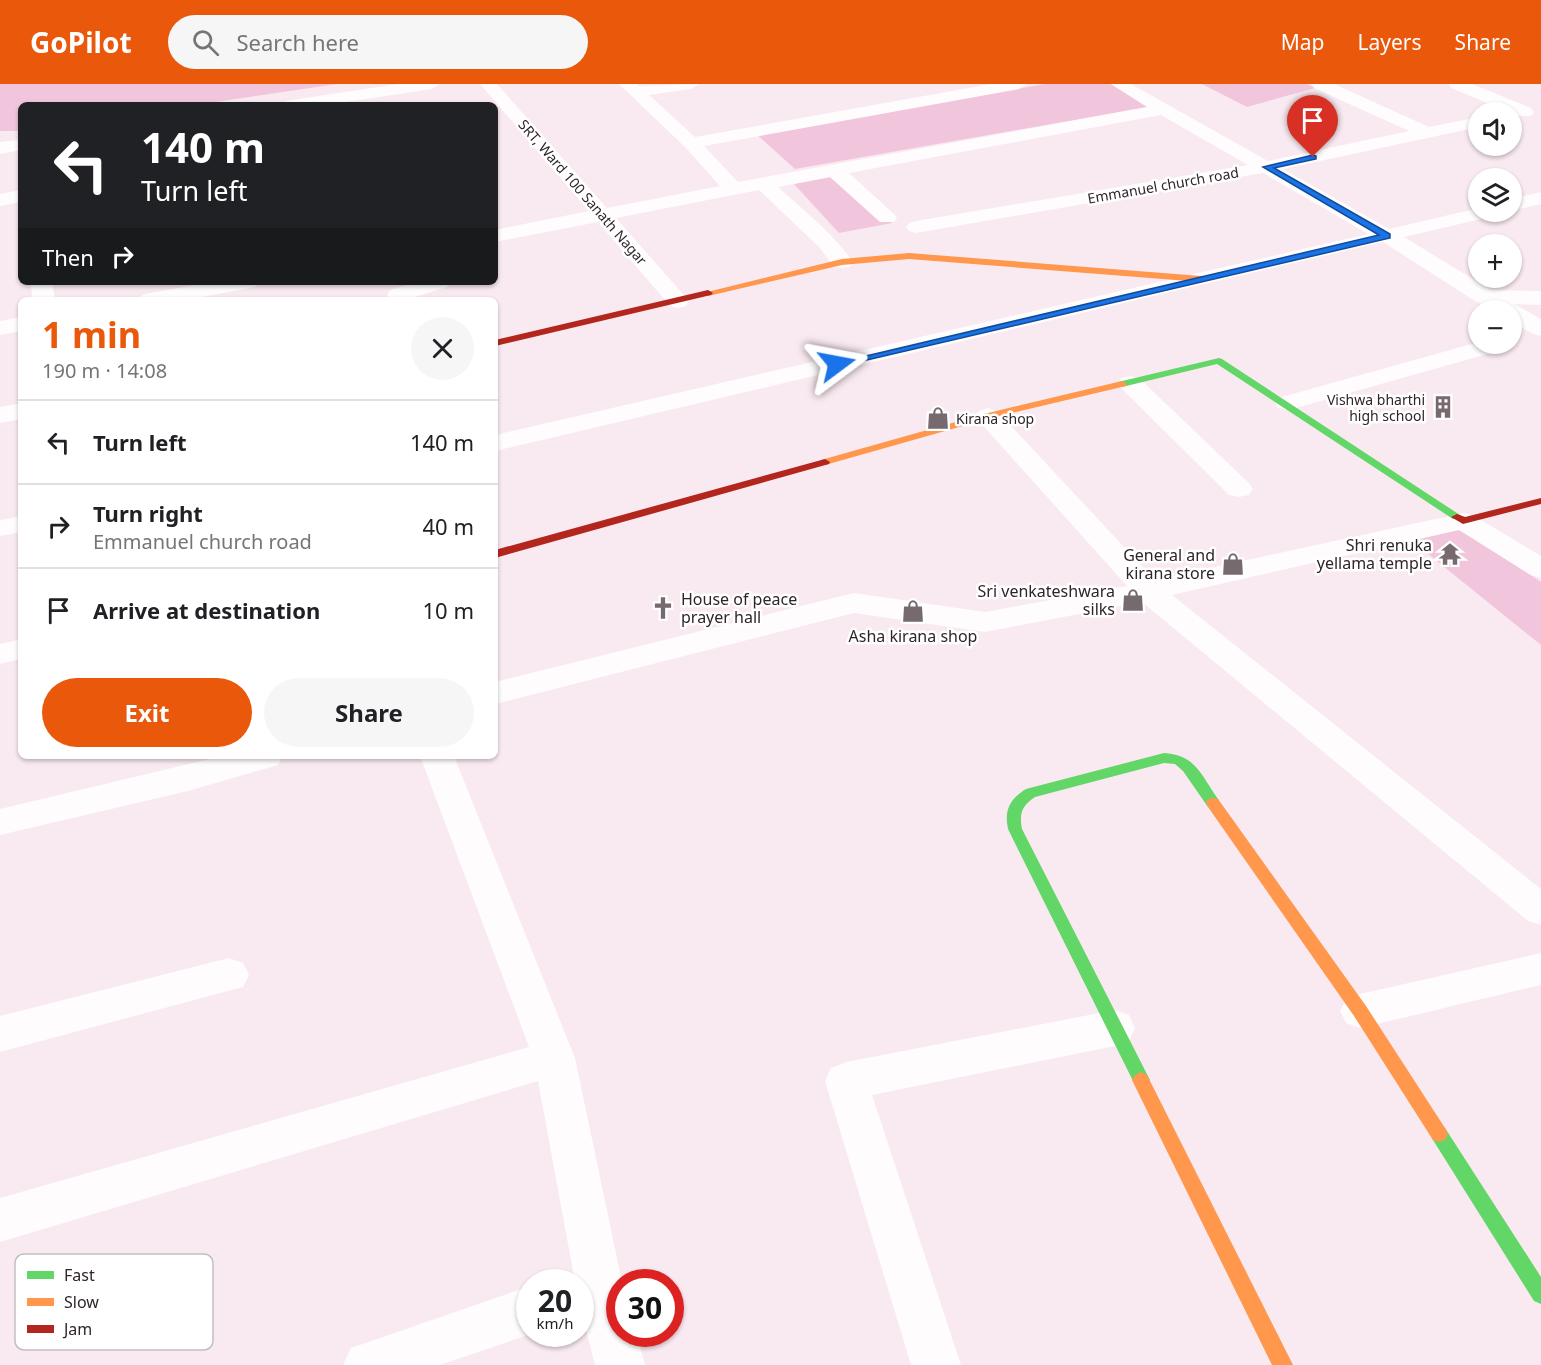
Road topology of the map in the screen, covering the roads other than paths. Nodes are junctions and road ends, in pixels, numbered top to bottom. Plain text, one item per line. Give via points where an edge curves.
1 (432, 84) edge
2 (488, 84) edge
3 (691, 84) edge
4 (1019, 84) edge
5 (1119, 84) edge
6 (1320, 84) edge
7 (1457, 84) edge
8 (631, 88) edge
9 (358, 95) edge
10 (312, 102) edge
11 (1164, 109) junction
12 (1526, 112) edge
13 (1468, 124) edge
14 (1427, 133) junction
15 (691, 143) junction
16 (18, 145) edge
17 (0, 148) edge
18 (1267, 167) junction
19 (835, 171) junction
20 (764, 184) junction
21 (734, 189) junction
22 (18, 197) edge
23 (1541, 198) edge
24 (0, 200) edge
25 (1522, 203) edge
26 (602, 214) junction
27 (1468, 217) edge
28 (887, 218) dead end
29 (916, 227) dead end
30 (498, 235) edge
31 (1387, 236) junction
32 (842, 262) junction
33 (1201, 279) junction
34 (216, 285) edge
35 (430, 285) edge
36 (1482, 296) junction
37 (163, 297) edge
38 (399, 297) edge
39 (1541, 297) edge
40 (1489, 300) edge
41 (678, 301) junction
42 (1522, 318) edge
43 (18, 325) edge
44 (0, 328) edge
45 (1541, 330) edge
46 (1522, 336) edge
47 (498, 342) edge
48 (1468, 352) edge
49 (1130, 383) junction
50 (1287, 403) junction
51 (18, 412) edge
52 (0, 415) edge
53 (988, 416) junction
54 (498, 442) edge
55 (1239, 489) dead end
56 (1541, 501) edge
57 (1462, 521) junction
58 (18, 525) edge
59 (0, 528) edge
60 (498, 553) edge
61 (1541, 569) edge
62 (1148, 591) junction
63 (18, 650) edge
64 (0, 654) edge
65 (498, 692) edge
66 (255, 759) edge
67 (438, 759) edge
68 (0, 822) edge
69 (1541, 910) edge
70 (1541, 969) edge
71 (229, 975) dead end
72 (1360, 1011) junction
73 (1115, 1029) junction
74 (0, 1034) edge
75 (554, 1058) junction
76 (0, 1220) edge
77 (587, 1269) edge
78 (1541, 1294) edge
79 (594, 1300) edge
80 (516, 1315) edge
81 (368, 1365) edge
82 (620, 1365) edge
83 (936, 1365) edge
84 (1283, 1365) edge

1 - 9 street
2 - 26 street, SRT, Ward 100 Sanath Nagar
3 - 8 street
4 - 15 street
5 - 11 street
6 - 14 street
7 - 12 street
8 - 15 street
9 - 10 street
11 - 18 street
11 - 19 street
13 - 14 street, Emmanuel church road
14 - 18 street, Emmanuel church road
15 - 21 street
16 - 17 street
18 - 29 street, Emmanuel church road
18 - 31 street
19 - 20 street
19 - 28 street
20 - 21 street
20 - 32 street
21 - 26 street
22 - 24 street
23 - 25 street
26 - 30 street
26 - 41 street, SRT, Ward 100 Sanath Nagar
27 - 31 street
31 - 33 street
31 - 36 street
32 - 33 street via 909,256
32 - 41 street
33 - 54 street
34 - 37 street
35 - 38 street
36 - 39 street
36 - 40 street
41 - 47 street
42 - 45 street
43 - 44 street
45 - 46 street
48 - 50 street
49 - 50 street via 1218,361
49 - 53 street
49 - 55 street
50 - 57 street
51 - 52 street
53 - 60 street
53 - 62 street
56 - 57 street
57 - 61 street
57 - 62 street
58 - 59 street
62 - 65 street via 985,622 854,603
62 - 69 street
63 - 64 street
66 - 68 street
67 - 75 street
70 - 72 street
71 - 74 street
72 - 73 street via 1188,767 1178,759 1164,758 1031,794 1015,802 1010,814
72 - 78 street
73 - 83 street via 846,1081
73 - 84 street
75 - 76 street
75 - 77 street
79 - 82 street
80 - 81 street

